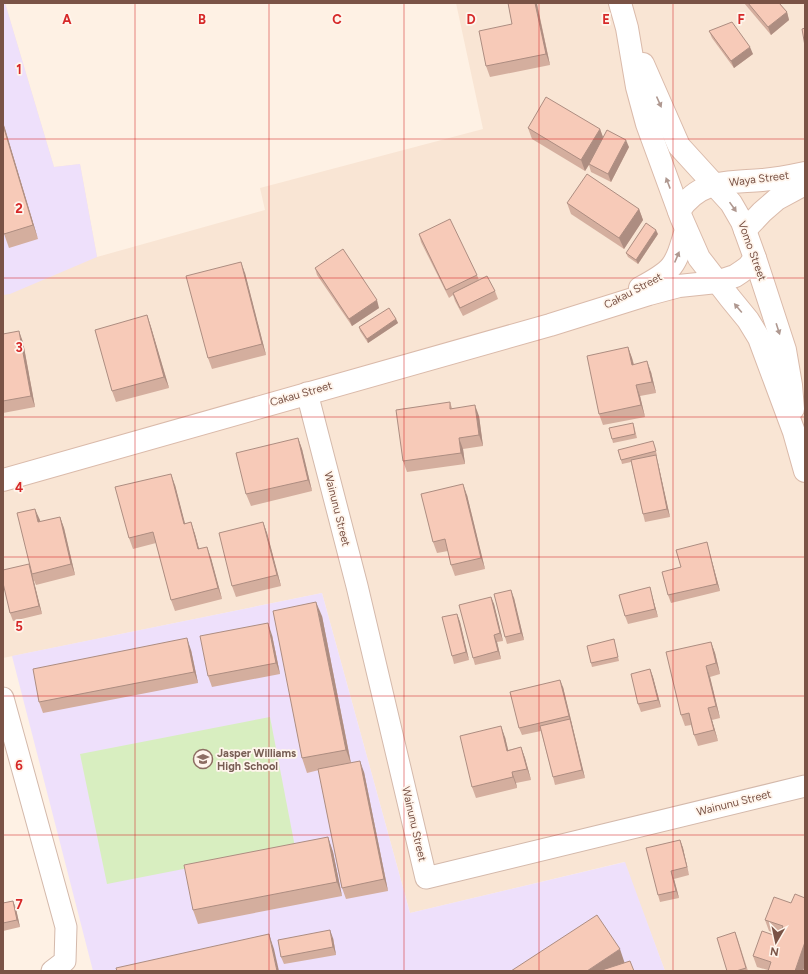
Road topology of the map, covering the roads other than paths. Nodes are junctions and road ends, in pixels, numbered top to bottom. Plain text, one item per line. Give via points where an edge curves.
1 (620, 3) edge
2 (627, 28) junction
3 (805, 173) edge
4 (714, 184) junction
5 (805, 184) edge
6 (683, 220) junction
7 (744, 230) junction
8 (755, 258) junction
9 (717, 282) junction
10 (599, 308) junction
11 (307, 393) junction
12 (794, 432) junction
13 (805, 471) edge
14 (3, 480) edge
15 (3, 698) edge
16 (805, 786) edge
17 (52, 971) edge

1 - 2 main road, Vomo Street
2 -> 4 main road, Vomo Street via 679,146
6 -> 2 main road, Vomo Street via 637,87
3 - 4 main road, Waya Street via 765,180
4 - 6 main road, Waya Street via 688,198
4 -> 7 main road, Vomo Street via 734,208
5 - 7 main road, Waya Street via 777,198
6 - 9 main road, Vomo Street via 699,258
10 -> 6 main road, Cakau Street via 666,273 673,266 681,248
7 - 8 main road, Vomo Street
8 - 9 main road, Cakau Street via 748,267 735,276
8 -> 12 main road, Vomo Street via 785,350 792,385
9 - 10 main road, Cakau Street via 679,286
12 -> 9 main road, Vomo Street via 758,338 748,320
10 - 11 main road, Cakau Street via 550,325
11 - 14 main road, Cakau Street
11 - 16 street, Wainunu Street via 359,594 426,878
12 - 13 main road, Vomo Street
15 - 17 street via 66,927 65,961

